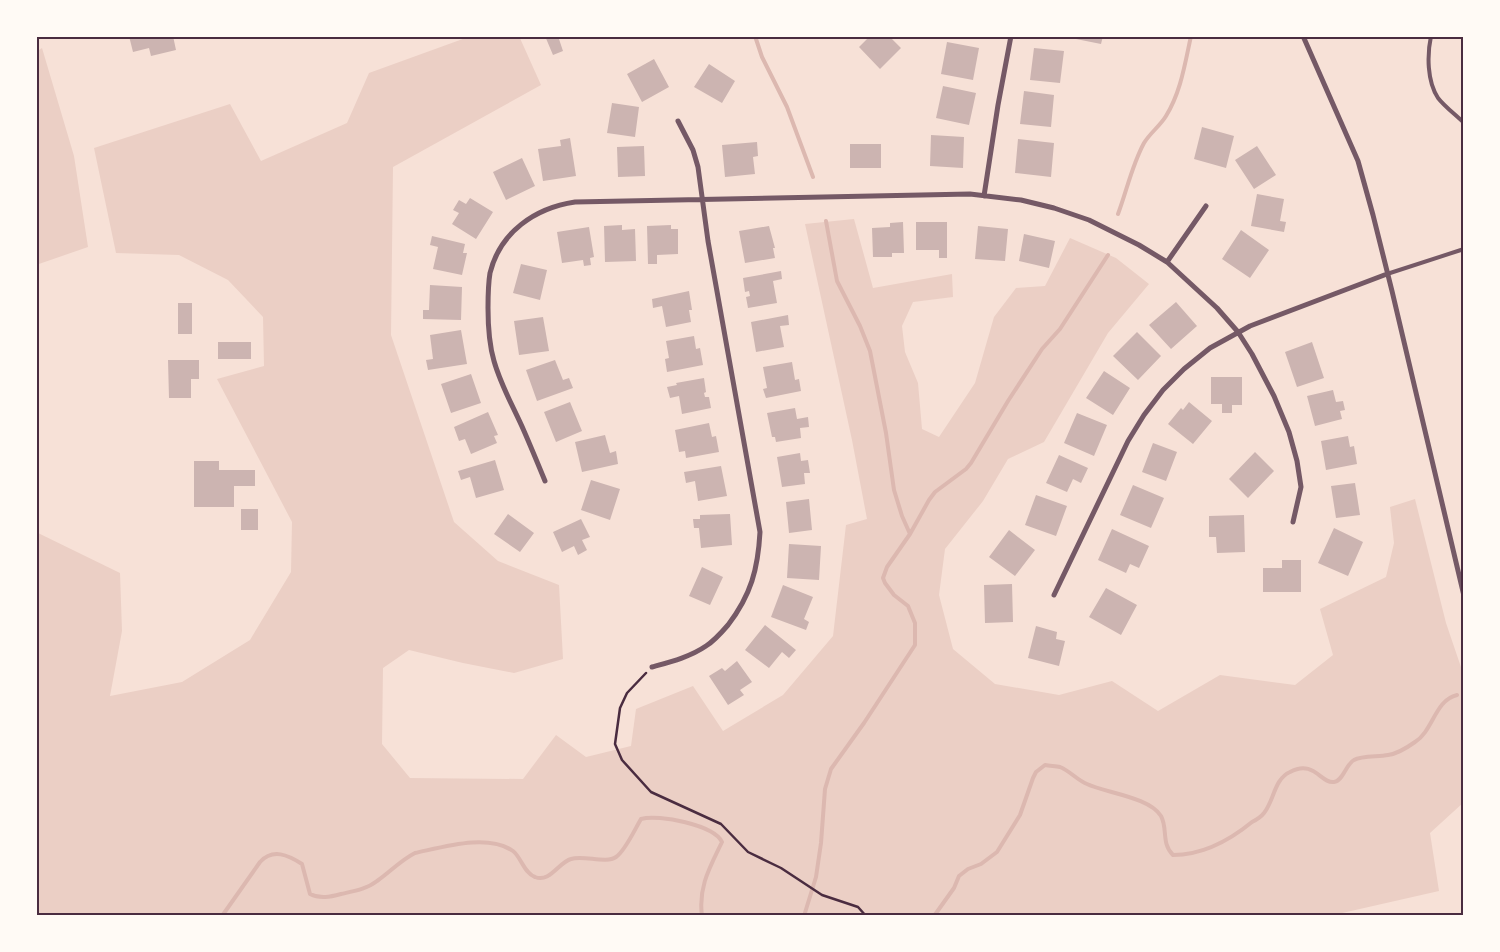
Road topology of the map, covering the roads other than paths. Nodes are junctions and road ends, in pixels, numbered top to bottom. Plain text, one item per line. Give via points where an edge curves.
1 (1011, 36) edge
2 (1430, 36) edge
3 (1303, 37) edge
4 (678, 121) dead end
5 (1464, 123) edge
6 (984, 196) junction
7 (703, 199) junction
8 (1206, 206) dead end
9 (1464, 249) edge
10 (1167, 262) junction
11 (1387, 274) junction
12 (1238, 332) junction
13 (544, 481) dead end
14 (1293, 522) dead end
15 (1054, 595) dead end
16 (1464, 596) edge
17 (652, 667) road end

1 - 6 street
2 - 5 lane via 1427,53 1438,97
3 - 11 street via 1358,161
4 - 7 street via 693,150
6 - 7 street
6 - 10 street via 1021,200 1088,220 1139,244
7 - 13 street via 561,204 542,210 523,222 502,246 490,274 488,290 494,360
7 - 17 street via 760,532 758,555 748,594 722,631 706,646 680,659
8 - 10 street
9 - 11 lane
10 - 12 street
11 - 12 street
11 - 16 street
12 - 14 street via 1274,396 1289,432 1301,487
12 - 15 street via 1210,348 1184,369 1144,415

